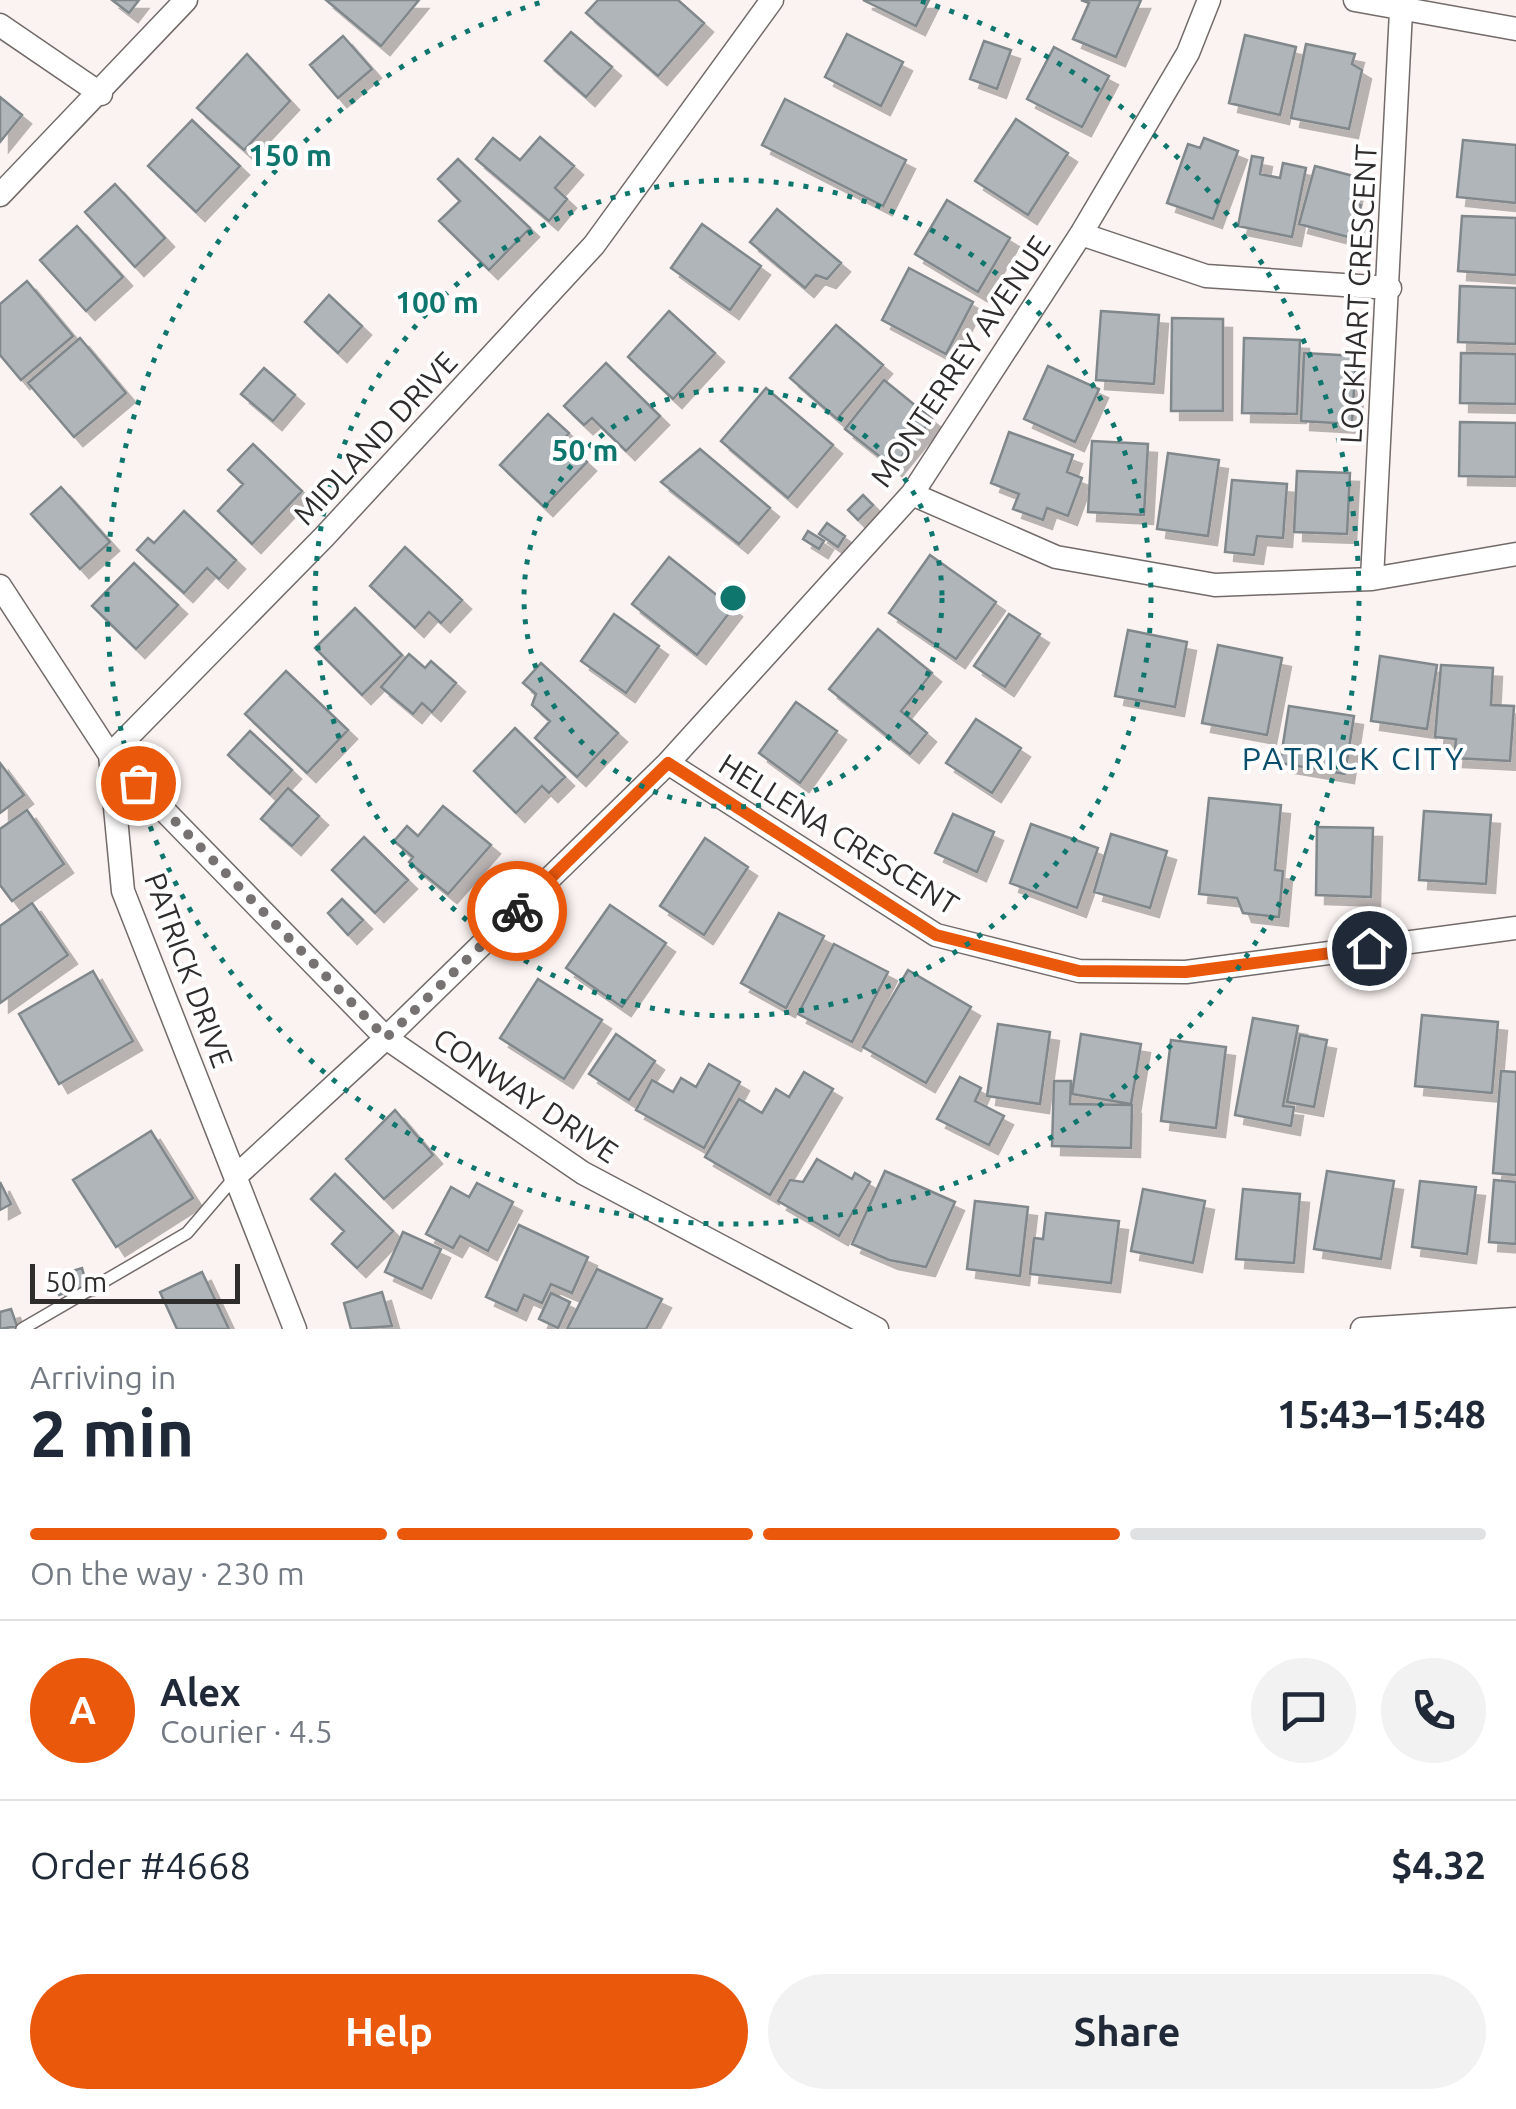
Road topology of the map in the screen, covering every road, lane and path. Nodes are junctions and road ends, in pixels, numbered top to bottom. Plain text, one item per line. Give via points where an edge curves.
1 (186, 0) edge
2 (772, 0) edge
3 (1210, 0) edge
4 (1355, 0) edge
5 (1401, 12) junction
6 (0, 25) edge
7 (1516, 29) edge
8 (101, 94) junction
9 (0, 196) edge
10 (1080, 234) junction
11 (1390, 288) junction
12 (912, 494) junction
13 (1516, 554) edge
14 (1372, 579) junction
15 (0, 586) edge
16 (110, 754) junction
17 (668, 763) junction
18 (1516, 928) edge
19 (386, 1038) junction
20 (235, 1177) junction
21 (1516, 1320) edge
22 (22, 1329) edge
23 (295, 1329) edge
24 (877, 1329) edge
25 (1362, 1329) edge

1 - 8 street
2 - 16 street, MIDLAND DRIVE via 594,245 324,537
3 - 10 street, MONTERREY AVENUE via 1188,53
4 - 5 street
5 - 7 street
5 - 11 street, LOCKHART CRESCENT
6 - 8 street
8 - 9 street
10 - 11 street via 1206,276
10 - 12 street, MONTERREY AVENUE
11 - 14 street, LOCKHART CRESCENT
12 - 14 street via 1056,557 1215,586
12 - 17 street, MONTERREY AVENUE
13 - 14 street
15 - 16 street, PATRICK DRIVE
16 - 19 street, CONWAY DRIVE
16 - 20 street, PATRICK DRIVE via 123,891
17 - 18 street, HELLENA CRESCENT via 936,935 1079,971 1186,972
17 - 19 street, MONTERREY AVENUE
19 - 20 street, MONTERREY AVENUE
19 - 24 street, CONWAY DRIVE via 583,1173
20 - 22 lane via 187,1233
20 - 23 street, PATRICK DRIVE
21 - 25 street

